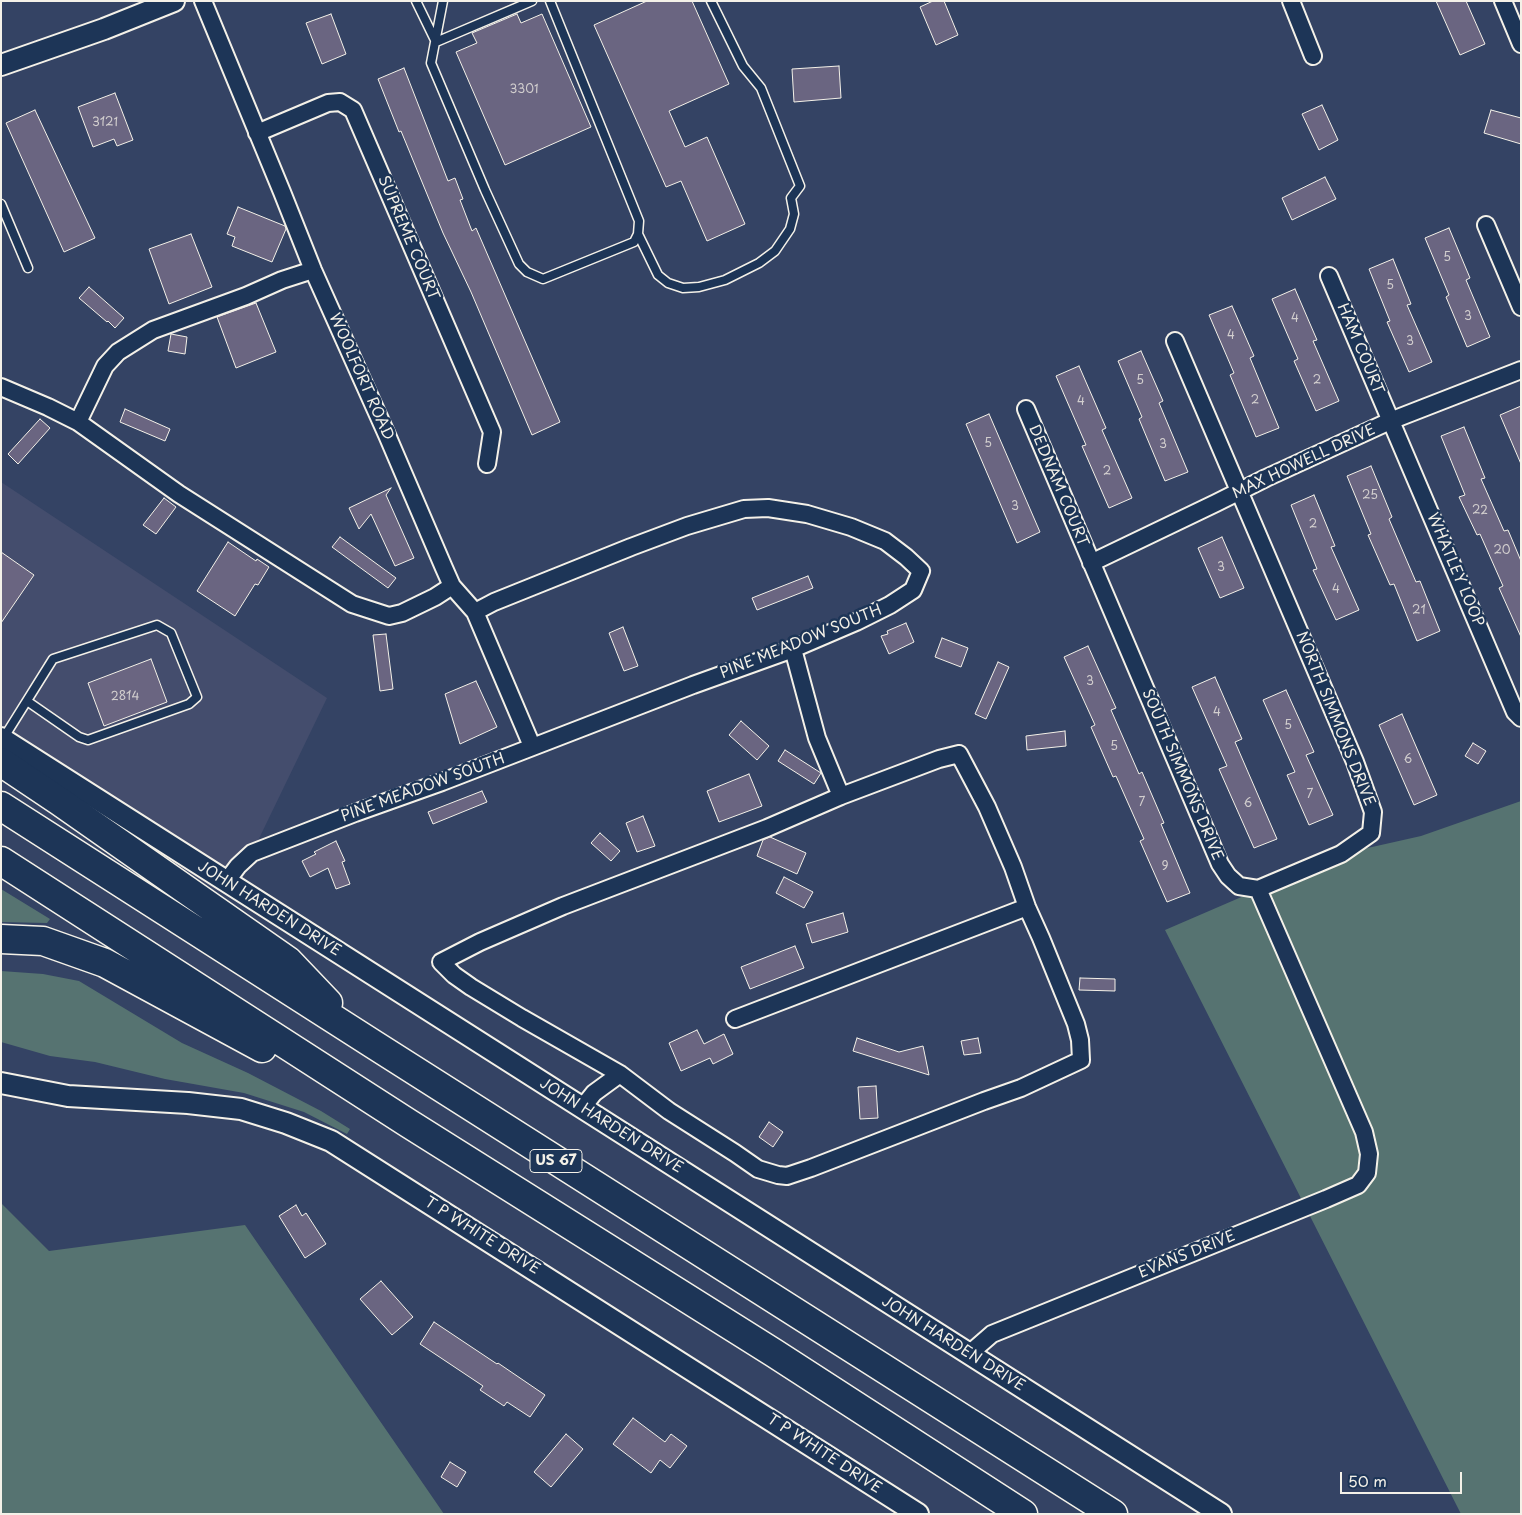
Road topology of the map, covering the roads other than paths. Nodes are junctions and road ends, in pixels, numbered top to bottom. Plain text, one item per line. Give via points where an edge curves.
1 (174, 1) edge
2 (203, 1) edge
3 (416, 1) edge
4 (443, 1) edge
5 (532, 1) edge
6 (550, 1) edge
7 (711, 1) edge
8 (1291, 1) edge
9 (1503, 1) edge
10 (436, 42) junction
11 (1521, 44) edge
12 (1313, 56) dead end
13 (1, 65) edge
14 (257, 133) junction
15 (1, 204) edge
16 (1486, 225) dead end
17 (638, 234) junction
18 (28, 268) dead end
19 (313, 270) junction
20 (1329, 276) dead end
21 (1521, 307) edge
22 (1175, 341) dead end
23 (1521, 370) edge
24 (1, 387) edge
25 (1026, 408) dead end
26 (78, 422) junction
27 (1390, 422) junction
28 (487, 464) dead end
29 (1240, 491) junction
30 (1091, 563) junction
31 (452, 586) junction
32 (475, 612) junction
33 (793, 648) junction
34 (27, 701) junction
35 (1521, 718) edge
36 (2, 746) edge
37 (532, 746) junction
38 (841, 796) junction
39 (1, 806) edge
40 (1, 861) edge
41 (226, 882) junction
42 (1258, 889) junction
43 (1026, 907) junction
44 (1, 939) edge
45 (735, 1019) dead end
46 (361, 1036) junction
47 (620, 1074) junction
48 (1, 1083) edge
49 (582, 1108) junction
50 (408, 1123) junction
51 (969, 1354) junction
52 (918, 1514) edge
53 (1023, 1514) edge
54 (1113, 1514) edge
55 (1222, 1514) edge

1 - 13 street
2 - 14 street, WOOLFORT ROAD
3 - 10 lane
4 - 10 lane
5 - 10 lane
6 - 17 lane via 640,221
7 - 17 lane via 743,66 761,88 800,186 791,198 794,214 790,229 775,251 759,263 725,280 683,288 658,275
8 - 12 street
9 - 11 street
10 - 17 lane via 431,63 519,264 543,279 634,242
14 - 19 street, WOOLFORT ROAD
14 - 28 street, SUPREME COURT via 328,103 340,102 353,110 492,432
15 - 18 lane
16 - 21 street
19 - 26 street via 153,330 118,352 105,366
19 - 31 street, WOOLFORT ROAD
20 - 27 street, HAM COURT
22 - 29 street, NORTH SIMMONS DRIVE
23 - 27 street, MAX HOWELL DRIVE
24 - 26 street
25 - 30 street, DEDNAM COURT
26 - 31 street via 179,494 352,604 389,616 402,613
27 - 29 street, MAX HOWELL DRIVE
27 - 35 street, WHATLEY LOOP via 1515,712
29 - 30 street, MAX HOWELL DRIVE
29 - 42 street, NORTH SIMMONS DRIVE via 1355,762 1373,812 1370,833 1341,854
30 - 42 street, SOUTH SIMMONS DRIVE via 1220,864 1239,886
31 - 32 street, WOOLFORT ROAD
32 - 33 street, PINE MEADOW SOUTH via 631,547 744,509 768,508 806,514 852,527 886,541 921,571 913,590 890,605
32 - 37 street, WOOLFORT ROAD
33 - 37 street, PINE MEADOW SOUTH
33 - 38 street via 816,738
34 - 34 lane via 53,659 157,625 171,633 197,697 189,704 88,740
34 - 36 lane
36 - 41 street, JOHN HARDEN DRIVE
36 - 46 highway via 75,812 288,961
37 - 41 street, PINE MEADOW SOUTH via 252,853
38 - 43 street via 959,754 1013,866
38 - 47 street via 767,828 563,906 441,962 454,975 488,997
39 - 46 highway, US 67
40 - 50 highway
41 - 49 street, JOHN HARDEN DRIVE
42 - 51 street, EVANS DRIVE via 1364,1132 1370,1154 1367,1172 1358,1185 1326,1200 992,1334
43 - 45 street
43 - 47 street via 1076,1024 1081,1060 1021,1088 787,1176 758,1169 669,1111
44 - 50 highway via 43,941 105,963
46 - 54 highway, US 67
47 - 49 street
48 - 52 street, T P WHITE DRIVE via 68,1096 188,1103 241,1110 331,1141
49 - 51 street, JOHN HARDEN DRIVE
50 - 53 highway
51 - 55 street, JOHN HARDEN DRIVE

